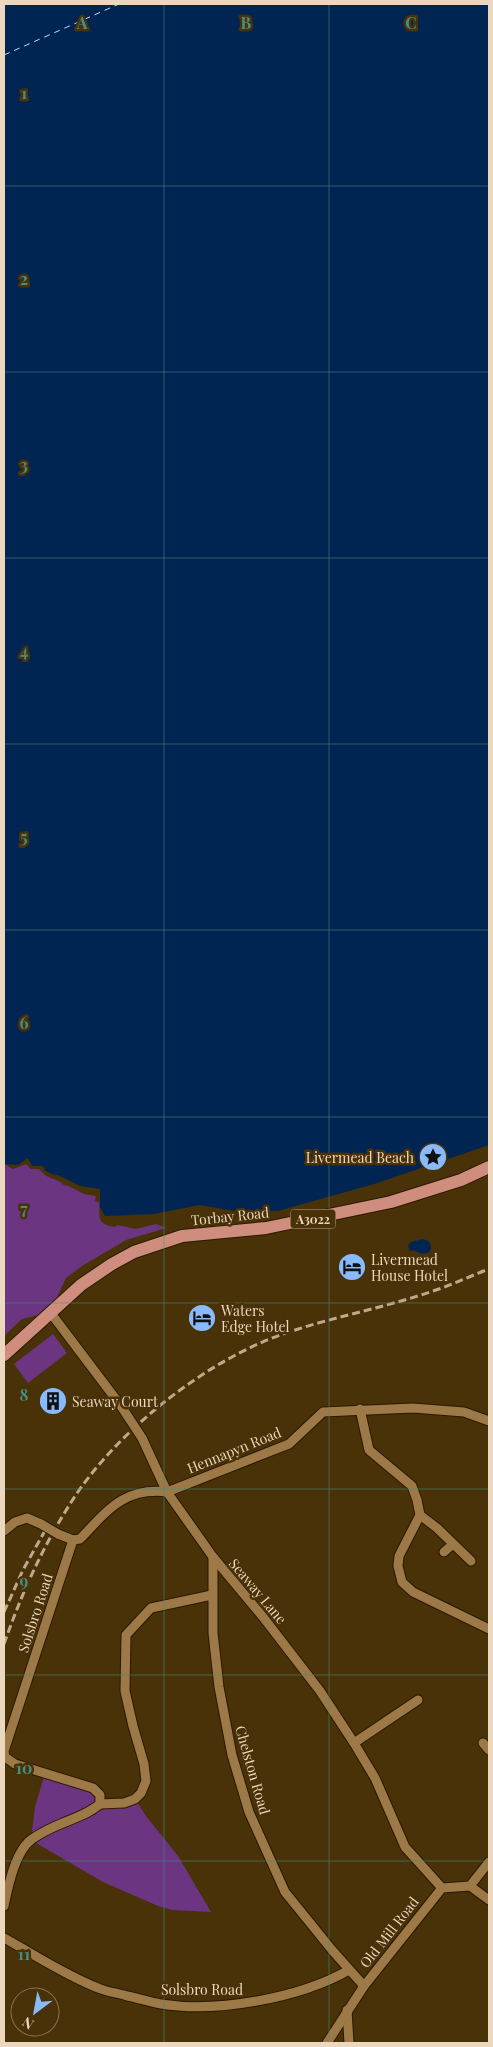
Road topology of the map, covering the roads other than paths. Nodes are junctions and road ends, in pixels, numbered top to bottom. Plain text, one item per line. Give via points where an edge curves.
1 (489, 1167) edge
2 (50, 1312) junction
3 (4, 1355) edge
4 (360, 1409) junction
5 (489, 1421) edge
6 (167, 1492) junction
7 (420, 1515) junction
8 (4, 1531) edge
9 (73, 1540) junction
10 (453, 1544) junction
11 (444, 1552) dead end
12 (213, 1558) junction
13 (471, 1561) dead end
14 (212, 1595) junction
15 (489, 1629) edge
16 (418, 1700) dead end
17 (354, 1742) junction
18 (5, 1758) edge
19 (100, 1804) junction
20 (489, 1862) edge
21 (470, 1886) junction
22 (442, 1888) junction
23 (489, 1900) edge
24 (4, 1906) edge
25 (4, 1938) edge
26 (349, 1970) junction
27 (364, 1986) junction
28 (347, 2010) junction
29 (327, 2043) edge
30 (350, 2043) edge

1 - 2 main road, Torbay Road / A3022 via 428,1191 365,1208 266,1228 195,1234 158,1244 134,1252 106,1268
2 - 3 main road, Torbay Road / A3022
2 - 6 street, Seaway Lane, bridge via 142,1438
4 - 5 street, Hennapyn Road via 413,1408 464,1412
4 - 6 street, Hennapyn Road via 322,1412 290,1444
4 - 7 street via 368,1450 412,1486
6 - 9 street, Hennapyn Road via 136,1493 113,1505 80,1539
6 - 12 street, Seaway Lane
7 - 10 street
7 - 15 street via 399,1556 402,1582 414,1592
8 - 9 street, bridge via 27,1518
9 - 18 street, Solsbro Road via 4,1751
10 - 11 street
10 - 13 street
12 - 14 street, Chelston Road
12 - 17 street, Seaway Lane via 263,1617
14 - 19 street via 151,1608 126,1635 125,1691 146,1781 135,1799
14 - 26 street, Chelston Road via 214,1653 224,1722 249,1812 285,1892
16 - 17 street
17 - 22 street, Seaway Lane via 375,1778 405,1847
18 - 19 street, Solsbro Road via 34,1771 93,1788 100,1795
19 - 24 street via 88,1814 31,1840 11,1875
20 - 21 street
21 - 22 street
21 - 23 street
22 - 27 street, Old Mill Road
25 - 26 street, Solsbro Road via 100,1989 160,2004 251,2003 333,1979
26 - 27 street, Chelston Road
27 - 28 street, Old Mill Road
28 - 29 street, Old Mill Road
28 - 30 street

